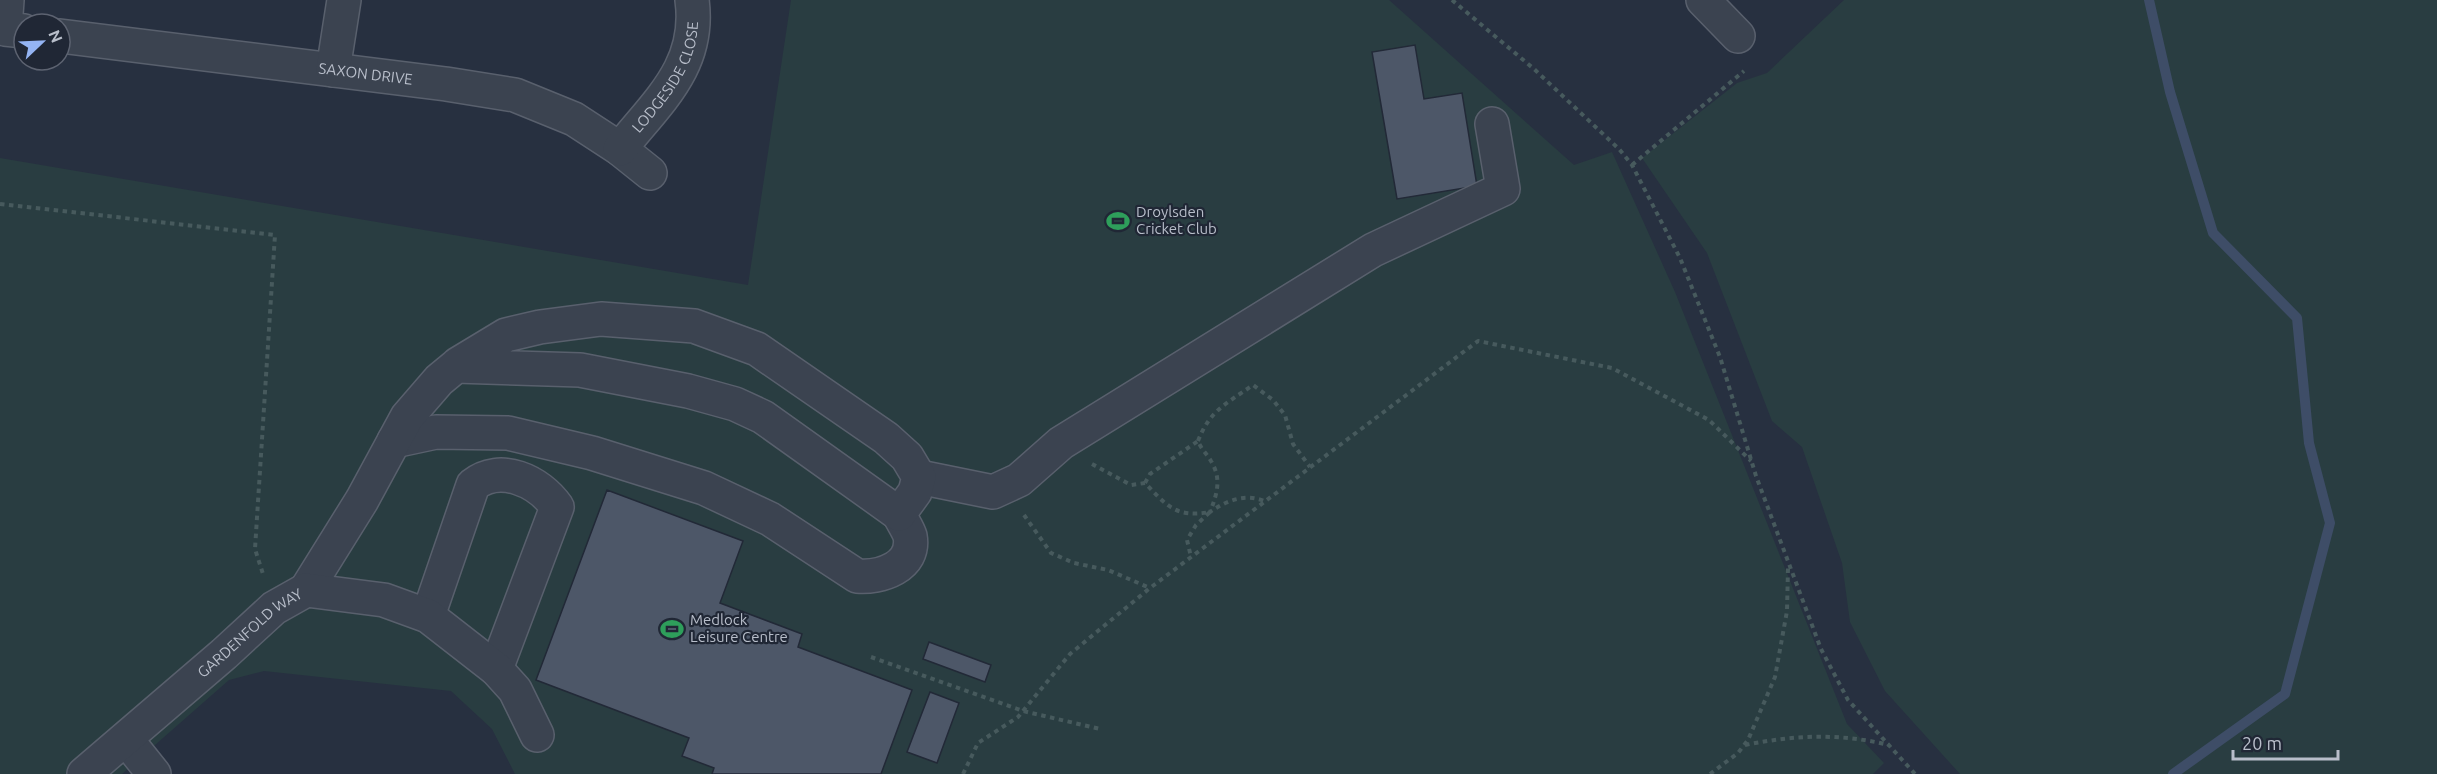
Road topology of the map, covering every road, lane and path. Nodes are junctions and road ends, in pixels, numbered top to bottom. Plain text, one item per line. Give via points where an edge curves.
1 (7, 0) edge
2 (344, 0) edge
3 (692, 0) edge
4 (1452, 0) edge
5 (1703, 0) edge
6 (12, 30) edge
7 (1738, 36) joint
8 (72, 37) edge
9 (333, 70) junction
10 (1492, 124) dead end
11 (620, 149) junction
12 (1632, 165) junction
13 (650, 172) dead end
14 (0, 204) edge
15 (456, 366) junction
16 (394, 441) junction
17 (1198, 441) junction
18 (1061, 443) junction
19 (1751, 460) junction
20 (1310, 467) junction
21 (918, 477) junction
22 (1145, 483) junction
23 (1005, 488) junction
24 (1265, 501) junction
25 (1210, 512) junction
26 (899, 514) junction
27 (1191, 557) junction
28 (1788, 565) junction
29 (1150, 588) junction
30 (306, 590) junction
31 (274, 608) junction
32 (428, 616) junction
33 (871, 657) dead end
34 (496, 669) junction
35 (1023, 711) junction
36 (1100, 729) dead end
37 (537, 735) dead end
38 (126, 739) junction
39 (1744, 745) junction
40 (1890, 746) junction
41 (84, 774) edge
42 (154, 774) edge
43 (963, 774) edge
44 (1710, 774) edge
45 (1915, 774) edge

1 - 6 street via 5,29
2 - 9 street
3 - 11 street, LODGESIDE CLOSE via 694,35 681,72
4 - 12 path via 1534,69
5 - 7 street
7 - 12 path via 1748,67
8 - 9 street, SAXON DRIVE
9 - 11 street, SAXON DRIVE via 516,96 574,119
10 - 18 street via 1503,189 1373,250
11 - 13 street, SAXON DRIVE
12 - 19 path via 1680,258 1720,357
14 - 31 path via 274,235 255,549
15 - 16 street via 407,417
15 - 21 street via 506,335 540,327 601,319 694,326 757,349 886,438 908,457
15 - 26 street via 580,370 735,404 764,417
16 - 26 street via 436,432 508,433 592,453 704,488 770,519 856,576 874,578 895,570 909,552 910,536
16 - 30 street
17 - 20 path via 1214,412 1253,385 1285,415 1293,444
17 - 22 path via 1150,474
17 - 25 path via 1218,476 1218,492
18 - 22 path via 1131,485
18 - 23 street
19 - 20 path via 1709,420 1612,368 1478,341
19 - 28 path
20 - 24 path
21 - 23 street via 993,492
21 - 26 street via 915,492
22 - 25 path via 1168,508 1188,514
23 - 29 path via 1051,553
24 - 25 path via 1254,497 1225,501
24 - 27 path
25 - 27 path via 1187,540
27 - 29 path
28 - 39 path via 1788,611 1775,677
28 - 40 path via 1821,649 1848,700
29 - 35 path via 1070,654
30 - 31 street, GARDENFOLD WAY
30 - 32 street, GARDENFOLD WAY via 384,600
31 - 38 street, GARDENFOLD WAY
32 - 34 street, GARDENFOLD WAY
32 - 34 street via 472,485 480,478 496,474 515,476 547,492 557,507
33 - 35 path
34 - 37 street, GARDENFOLD WAY via 515,690
35 - 36 path
35 - 43 path via 978,743
38 - 41 street, GARDENFOLD WAY
38 - 42 street
39 - 40 path via 1821,735
39 - 44 path
40 - 45 path

